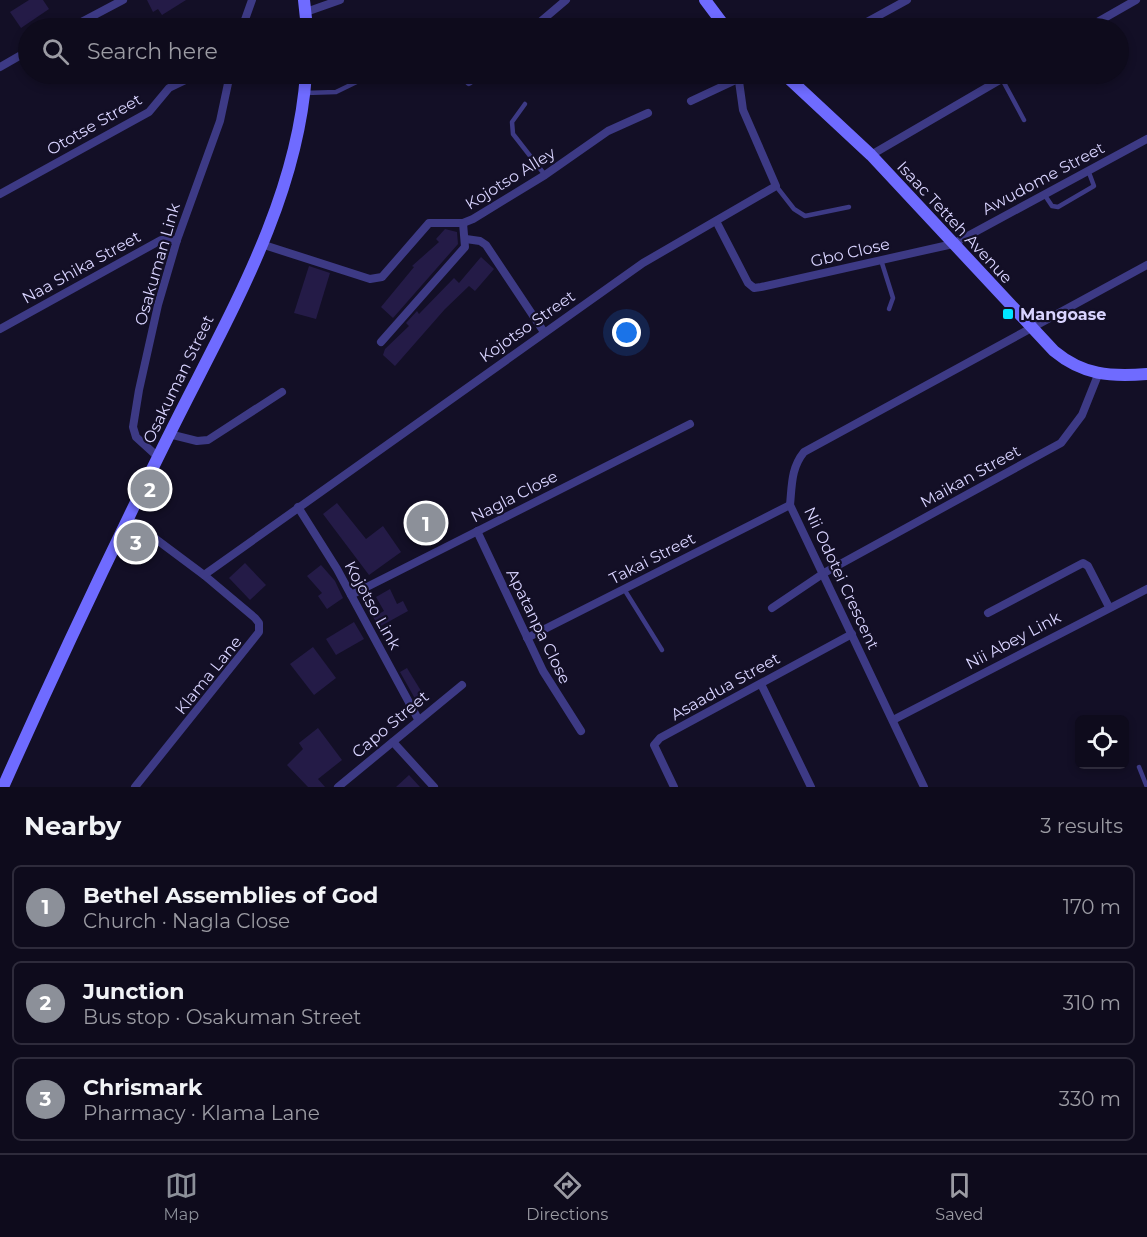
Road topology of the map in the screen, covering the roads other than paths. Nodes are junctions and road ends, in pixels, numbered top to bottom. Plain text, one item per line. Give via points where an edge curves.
1 (123, 0) edge
2 (252, 0) edge
3 (340, 0) edge
4 (566, 0) edge
5 (705, 0) edge
6 (1136, 0) edge
7 (903, 1) edge
8 (305, 6) edge
9 (89, 18) edge
10 (246, 18) edge
11 (545, 18) edge
12 (718, 18) edge
13 (873, 18) edge
14 (1104, 18) edge
15 (18, 57) edge
16 (0, 67) edge
17 (177, 84) edge
18 (228, 84) edge
19 (305, 84) edge
20 (352, 84) edge
21 (723, 84) edge
22 (740, 84) edge
23 (795, 84) edge
24 (993, 84) edge
25 (1005, 84) edge
26 (304, 93) junction
27 (691, 101) dead end
28 (525, 104) dead end
29 (648, 113) dead end
30 (1024, 120) dead end
31 (1147, 139) edge
32 (871, 155) junction
33 (1088, 170) junction
34 (545, 175) junction
35 (776, 186) junction
36 (0, 194) edge
37 (1044, 194) junction
38 (849, 207) dead end
39 (716, 221) junction
40 (463, 223) junction
41 (466, 238) junction
42 (177, 240) junction
43 (261, 244) junction
44 (953, 244) junction
45 (880, 260) junction
46 (1147, 265) edge
47 (889, 309) dead end
48 (0, 328) edge
49 (1033, 329) junction
50 (544, 332) junction
51 (381, 342) dead end
52 (1147, 374) edge
53 (1098, 375) junction
54 (282, 392) dead end
55 (690, 424) dead end
56 (169, 434) junction
57 (158, 457) junction
58 (790, 505) junction
59 (298, 507) junction
60 (129, 519) junction
61 (477, 531) junction
62 (824, 573) junction
63 (204, 574) junction
64 (624, 588) junction
65 (1147, 589) edge
66 (351, 595) junction
67 (1109, 607) junction
68 (772, 608) dead end
69 (988, 613) dead end
70 (852, 634) junction
71 (527, 638) junction
72 (662, 650) dead end
73 (760, 684) junction
74 (462, 686) dead end
75 (418, 719) junction
76 (893, 720) junction
77 (581, 731) dead end
78 (393, 742) junction
79 (1139, 767) dead end
80 (3, 787) edge
81 (135, 787) edge
82 (338, 787) edge
83 (434, 787) edge
84 (674, 787) edge
85 (811, 787) edge
86 (924, 787) edge
87 (1147, 787) edge

1 - 9 street
2 - 10 street
3 - 8 street
4 - 11 street
5 - 12 street
6 - 14 street
7 - 13 street
15 - 16 street
17 - 36 street, Ototse Street via 149,112
18 - 42 street, Osakuman Link via 220,122
19 - 26 street, Osakuman Street
20 - 26 lane via 336,92
21 - 27 street
22 - 35 street via 748,124
23 - 32 street, Isaac Tetteh Avenue
24 - 32 street
25 - 30 lane
26 - 43 street, Osakuman Street via 291,166
28 - 34 lane via 512,122 513,134
29 - 34 street, Kojotso Alley via 608,130
31 - 33 street, Awudome Street
32 - 44 street, Isaac Tetteh Avenue
33 - 37 street, Awudome Street
33 - 37 lane via 1094,186 1058,207 1052,206
34 - 40 street, Kojotso Alley via 490,211
35 - 38 lane via 805,216
35 - 39 street, Kojotso Street
37 - 44 street, Awudome Street
39 - 45 street, Gbo Close via 754,288
39 - 50 street, Kojotso Street via 643,263
40 - 41 street
40 - 43 street, Kojotso Alley via 429,223 392,267 381,277 370,279
41 - 50 street via 486,245
41 - 51 street via 458,256
42 - 48 street, Naa Shika Street via 161,240
42 - 57 street, Osakuman Link via 156,316 133,427 136,437
43 - 56 street, Osakuman Street
44 - 45 street, Gbo Close
44 - 49 street, Isaac Tetteh Avenue
45 - 47 lane via 893,298
46 - 49 street, Nii Odotei Crescent
49 - 53 street, Isaac Tetteh Avenue via 1067,361
49 - 58 street, Nii Odotei Crescent via 804,452 792,473
50 - 59 street, Kojotso Street
52 - 53 street, Isaac Tetteh Avenue
53 - 62 street, Maikan Street via 1082,416 1061,443
54 - 56 street via 208,440
55 - 61 street, Nagla Close
56 - 57 street, Osakuman Street
57 - 60 street, Osakuman Street
58 - 62 street, Nii Odotei Crescent
58 - 64 street, Takai Street
59 - 63 street, Kojotso Street
59 - 66 street, Kojotso Link
60 - 63 street, Klama Lane
60 - 80 street, Osakuman Street
61 - 66 street, Nagla Close
61 - 71 street, Apatanpa Close
62 - 68 street, Maikan Street
62 - 70 street, Nii Odotei Crescent
63 - 81 street, Klama Lane via 255,618 259,632
64 - 71 street, Takai Street
64 - 72 lane
65 - 67 street, Nii Abey Link
66 - 75 street, Kojotso Link
67 - 69 street via 1083,563
67 - 76 street, Nii Abey Link
70 - 73 street, Asaadua Street
70 - 76 street, Nii Odotei Crescent
71 - 77 street, Apatanpa Close via 552,688
73 - 84 street, Asaadua Street via 660,738 654,745
73 - 85 street
74 - 75 street, Capo Street
75 - 78 street, Capo Street
76 - 86 street, Nii Odotei Crescent
78 - 82 street, Capo Street
78 - 83 street
79 - 87 lane

